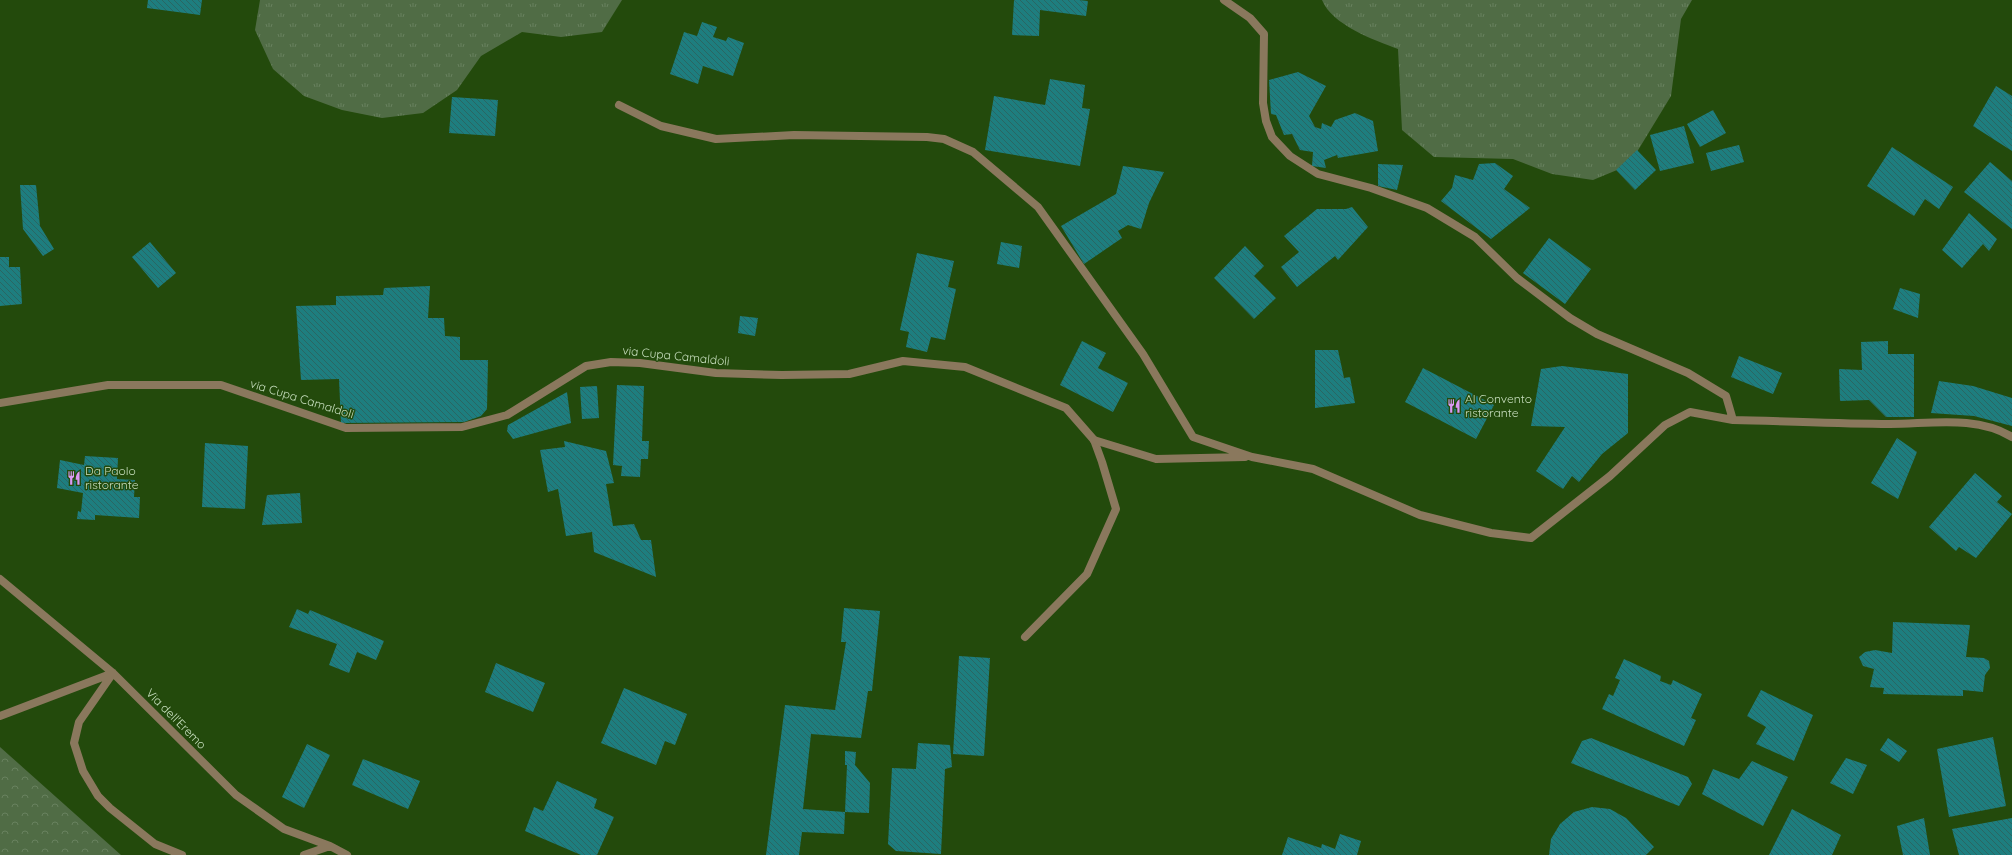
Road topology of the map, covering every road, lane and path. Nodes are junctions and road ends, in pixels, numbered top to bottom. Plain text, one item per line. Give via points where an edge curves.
1 (1224, 0) edge
2 (619, 105) dead end
3 (0, 403) edge
4 (1733, 420) junction
5 (2012, 437) edge
6 (1094, 440) junction
7 (1252, 457) junction
8 (0, 579) edge
9 (1025, 637) dead end
10 (113, 673) junction
11 (0, 716) edge
12 (330, 846) junction
13 (182, 855) edge
14 (304, 855) edge
15 (347, 855) edge

1 - 4 street via 1250,18 1264,34 1266,121 1272,137 1290,156 1318,174 1371,188 1427,208 1441,216 1475,237 1517,278 1570,318 1597,334 1688,373 1726,396
2 - 7 street via 661,126 716,139 794,135 927,137 944,138 973,152 1038,207 1144,354 1193,437
3 - 6 street, via Cupa Camaldoli via 108,385 221,386 346,428 462,427 507,415 586,366 611,362 640,363 716,373 782,375 849,374 903,361 965,367 1009,384 1066,408
4 - 5 street via 1890,424 1965,422 2001,430
4 - 7 street via 1690,412 1665,425 1610,476 1530,538 1491,533 1420,514 1313,469
6 - 7 street via 1156,459
6 - 9 street, via Cupa Camaldoli via 1116,509 1087,574
8 - 10 street, Via dell'Eremo
10 - 11 street
10 - 12 street, Via dell'Eremo via 236,795 284,830
10 - 13 street via 79,722 74,743 84,771 98,796 110,808 155,844
12 - 14 street
12 - 15 street, Via dell'Eremo

